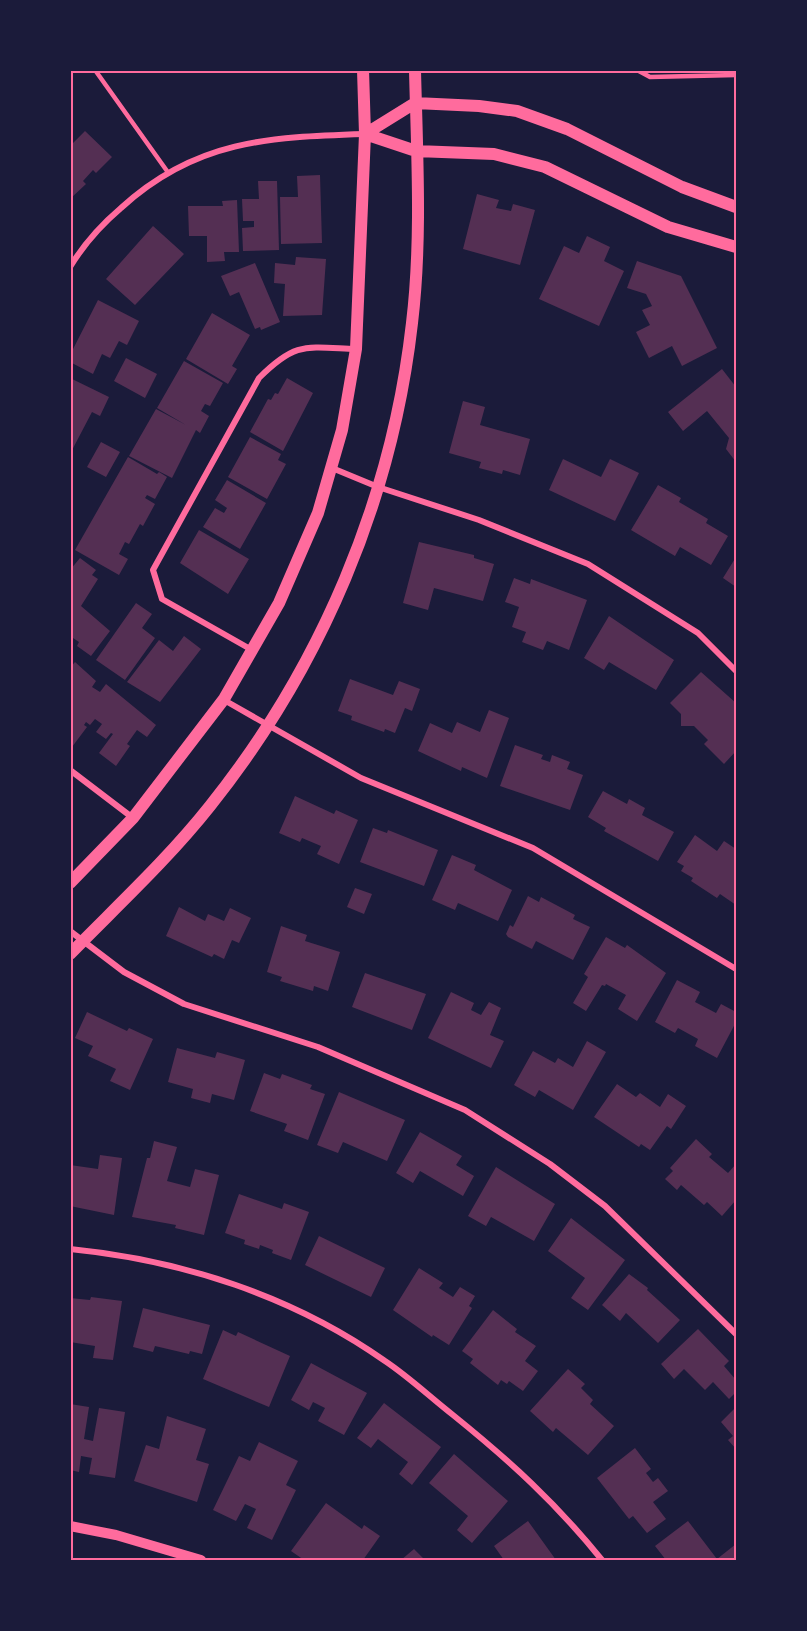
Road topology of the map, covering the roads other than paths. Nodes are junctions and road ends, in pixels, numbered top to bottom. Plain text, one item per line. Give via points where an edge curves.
1 (95, 70) edge
2 (363, 70) edge
3 (415, 70) edge
4 (637, 70) edge
5 (736, 75) edge
6 (416, 103) junction
7 (365, 134) junction
8 (416, 151) junction
9 (167, 171) junction
10 (736, 207) edge
11 (736, 247) edge
12 (70, 267) edge
13 (356, 349) junction
14 (332, 468) junction
15 (378, 487) junction
16 (252, 650) junction
17 (736, 671) edge
18 (224, 699) junction
19 (267, 725) junction
20 (70, 770) edge
21 (133, 818) junction
22 (70, 883) edge
23 (70, 931) edge
24 (82, 942) junction
25 (70, 954) edge
26 (736, 969) edge
27 (70, 1250) edge
28 (736, 1334) edge
29 (70, 1526) edge
30 (201, 1560) edge
31 (602, 1560) edge

1 - 9 lane
2 - 7 main road
3 - 6 main road
4 - 5 lane via 650,77
6 - 7 main road
6 - 8 main road
6 - 10 main road via 517,111 567,129 682,187
7 - 8 main road
7 - 9 street via 291,136 244,144
7 - 13 main road
8 - 11 main road via 485,153 545,167 668,227
8 - 15 main road via 412,322 400,400
9 - 12 street via 102,224
13 - 14 main road
13 - 16 street via 307,347 281,356 259,378 153,570 162,599
14 - 15 street
14 - 16 main road via 318,513 279,603
15 - 17 street via 479,520 588,564 698,633
15 - 19 main road via 333,609
16 - 18 main road
18 - 19 street
18 - 21 main road
19 - 24 main road via 184,837
19 - 26 street via 361,778 533,848
20 - 21 street
21 - 22 main road
23 - 24 street
24 - 25 main road
24 - 28 street via 124,972 184,1004 318,1047 465,1110 550,1164 605,1206
27 - 31 street via 154,1262 247,1288 313,1318 385,1360 514,1464 571,1521
29 - 30 street

